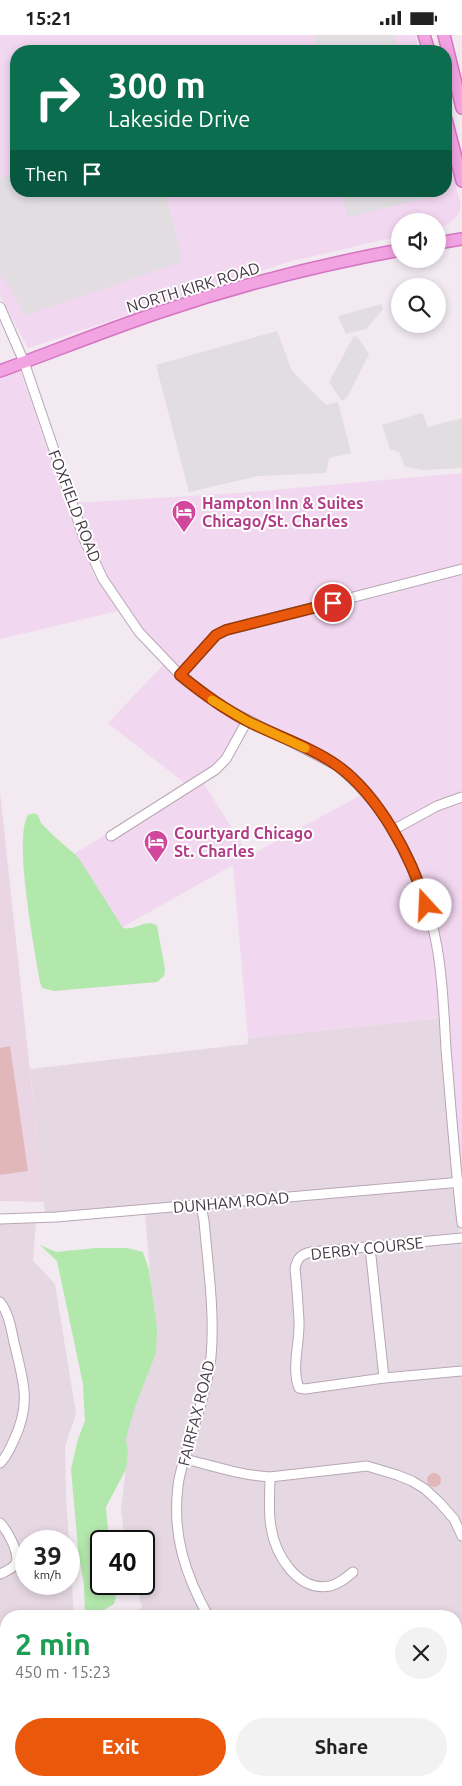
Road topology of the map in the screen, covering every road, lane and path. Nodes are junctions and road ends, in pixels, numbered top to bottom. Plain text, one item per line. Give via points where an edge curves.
1 (452, 67) edge
2 (462, 108) edge
3 (452, 142) edge
4 (462, 181) edge
5 (462, 239) edge
6 (446, 242) edge
7 (391, 252) edge
8 (0, 307) edge
9 (24, 362) junction
10 (0, 371) edge
11 (462, 569) edge
12 (180, 675) junction
13 (247, 721) junction
14 (462, 797) edge
15 (393, 830) junction
16 (112, 836) dead end
17 (459, 1182) edge
18 (201, 1205) junction
19 (0, 1219) edge
20 (462, 1223) edge
21 (462, 1238) edge
22 (370, 1247) junction
23 (0, 1302) edge
24 (462, 1371) edge
25 (384, 1378) junction
26 (185, 1459) junction
27 (0, 1463) edge
28 (270, 1477) junction
29 (0, 1523) edge
30 (462, 1536) edge
31 (353, 1572) dead end
32 (0, 1573) edge
33 (205, 1610) edge

1 - 2 main road
3 - 4 main road
5 - 6 main road
7 - 9 main road, NORTH KIRK ROAD via 236,289 158,313
8 - 9 street, FOXFIELD ROAD
9 - 10 main road, NORTH KIRK ROAD
9 - 12 street, FOXFIELD ROAD via 85,541 103,579 139,632
11 - 12 street via 226,630 216,635
12 - 13 street, FOXFIELD ROAD via 220,706
13 - 15 street, FOXFIELD ROAD via 336,765 367,793
13 - 16 street via 226,759 215,770
14 - 15 street via 437,806
15 - 17 street, FOXFIELD ROAD via 423,894 437,947
17 - 18 street, DUNHAM ROAD
17 - 20 street, FOXFIELD ROAD
18 - 19 street, DUNHAM ROAD
18 - 26 street, FAIRFAX ROAD via 212,1327 211,1359
21 - 22 street, DERBY COURSE
22 - 25 street
22 - 25 street, DERBY COURSE via 312,1251 301,1255 296,1262 298,1384 300,1389 304,1389
23 - 27 street via 8,1316 25,1403 21,1426
24 - 25 street, DERBY COURSE
26 - 28 street via 224,1470
26 - 33 street, FAIRFAX ROAD via 178,1485 176,1519 180,1548 192,1585
28 - 30 street via 367,1466 397,1475 425,1489 440,1503 454,1519
28 - 31 street via 270,1526 285,1565 297,1577 328,1586 340,1583
29 - 32 street via 16,1550 17,1560 12,1568

